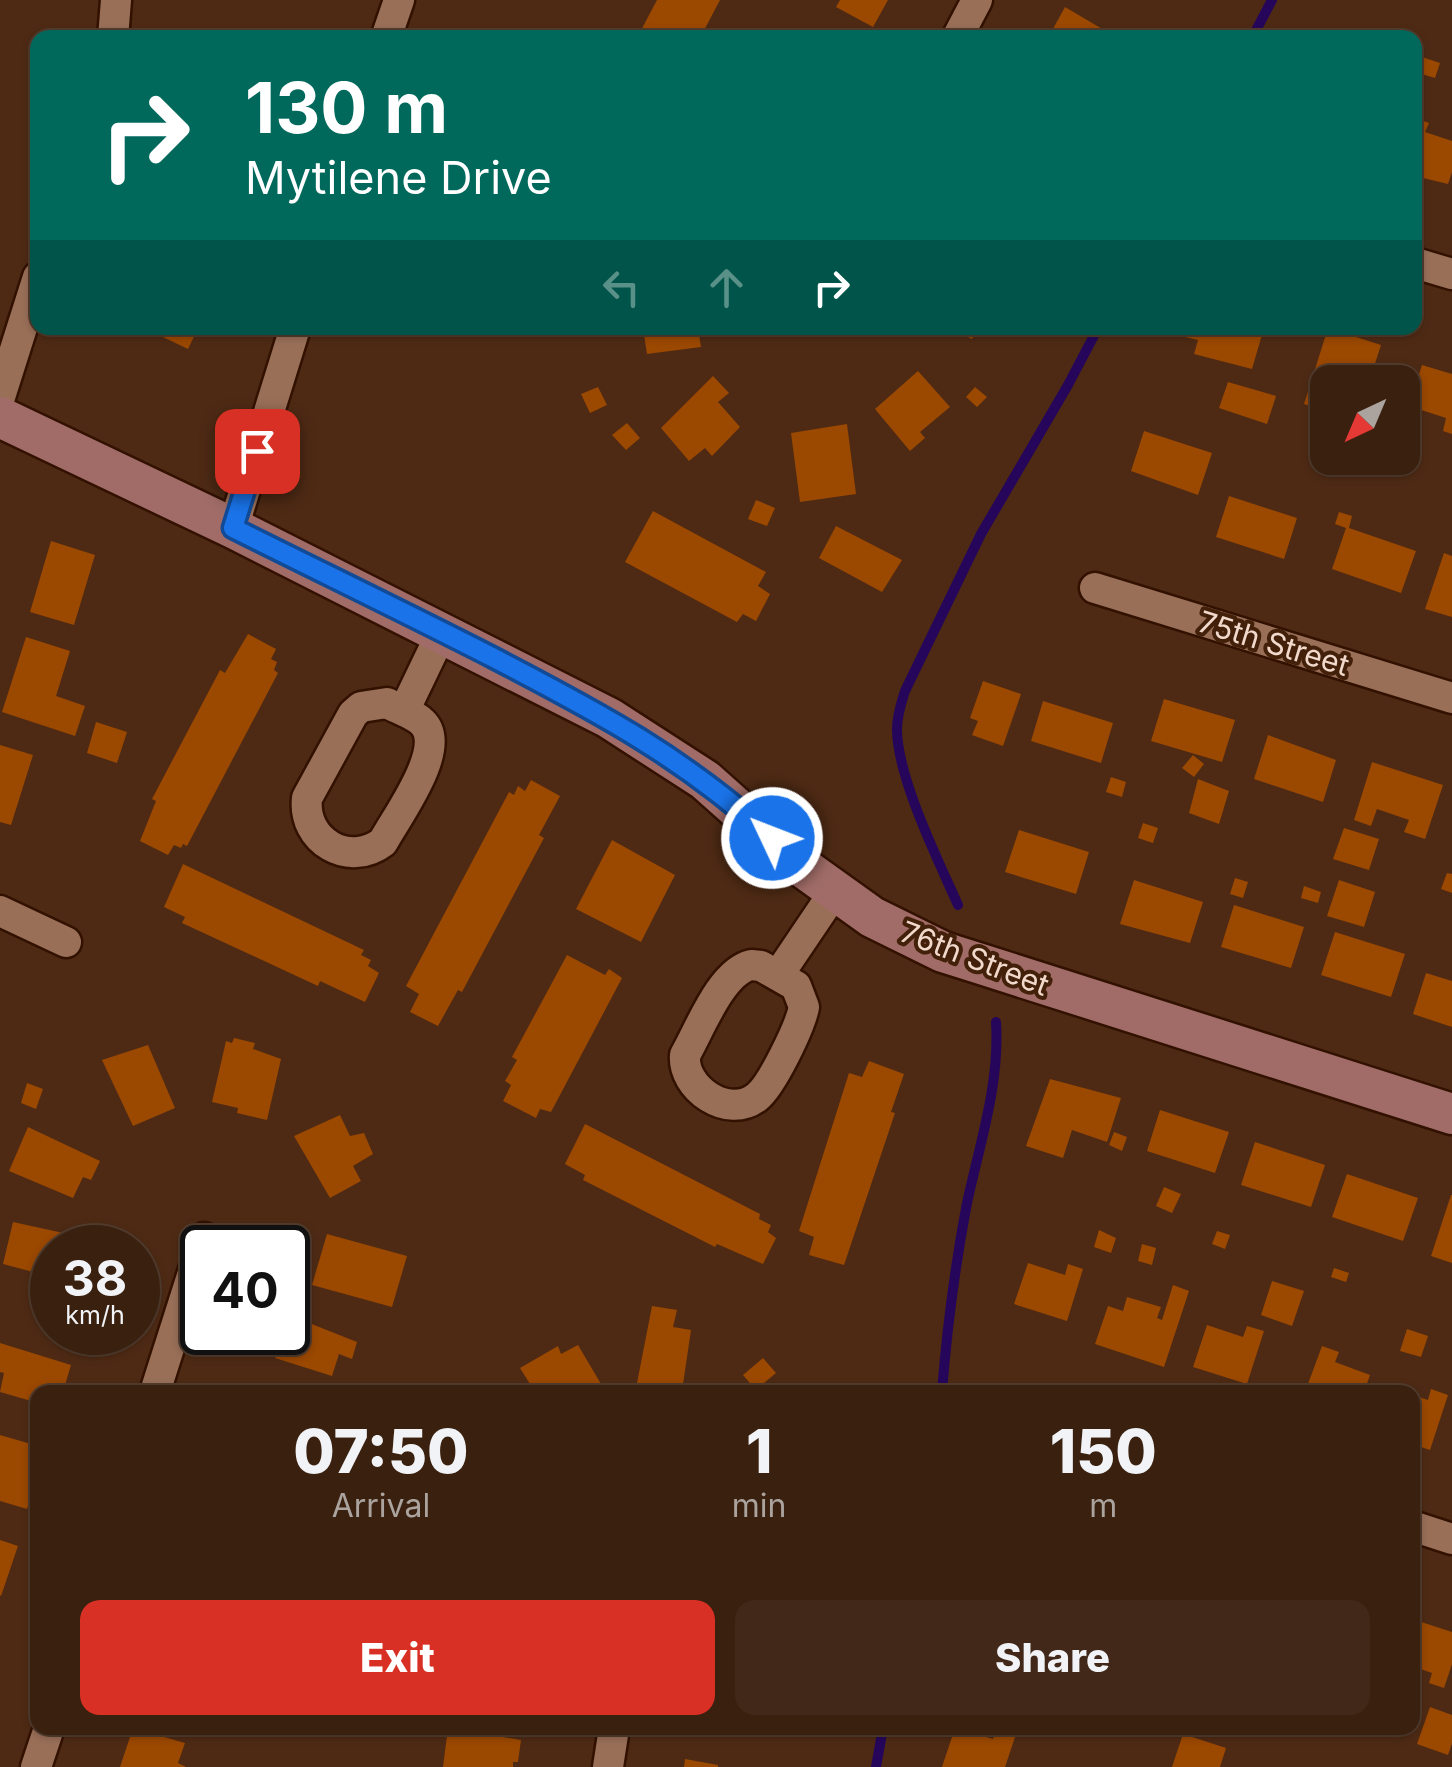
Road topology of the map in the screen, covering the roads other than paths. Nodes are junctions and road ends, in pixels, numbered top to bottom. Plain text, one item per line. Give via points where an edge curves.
1 (116, 0) edge
2 (399, 0) edge
3 (977, 0) edge
4 (114, 30) edge
5 (389, 30) edge
6 (962, 30) edge
7 (1422, 264) edge
8 (1452, 274) edge
9 (30, 302) edge
10 (293, 335) edge
11 (0, 397) edge
12 (0, 417) edge
13 (233, 528) junction
14 (1096, 588) dead end
15 (442, 632) junction
16 (1452, 698) edge
17 (404, 712) junction
18 (834, 891) junction
19 (0, 911) edge
20 (66, 942) dead end
21 (779, 974) junction
22 (1452, 1114) edge
23 (180, 1313) edge
24 (157, 1385) edge
25 (1420, 1529) edge
26 (1452, 1539) edge
27 (46, 1735) edge
28 (613, 1735) edge
29 (36, 1767) edge
30 (608, 1767) edge

1 - 4 street
2 - 5 street
3 - 6 street
7 - 8 street
9 - 11 street
10 - 13 street
12 - 13 street, 76th Street
13 - 15 street, 76th Street
14 - 16 street, 75th Street
15 - 17 street
15 - 18 street, 76th Street via 653,744
17 - 17 street via 423,722 431,756 383,842 358,854 332,847 309,826 307,798 353,714 387,703
18 - 21 street
18 - 22 street, 76th Street via 943,952
19 - 20 street
21 - 21 street via 751,965 732,974 686,1055 692,1082 725,1104 747,1103 765,1089 802,1016 802,996
23 - 24 street
25 - 26 street
27 - 29 street
28 - 30 street

